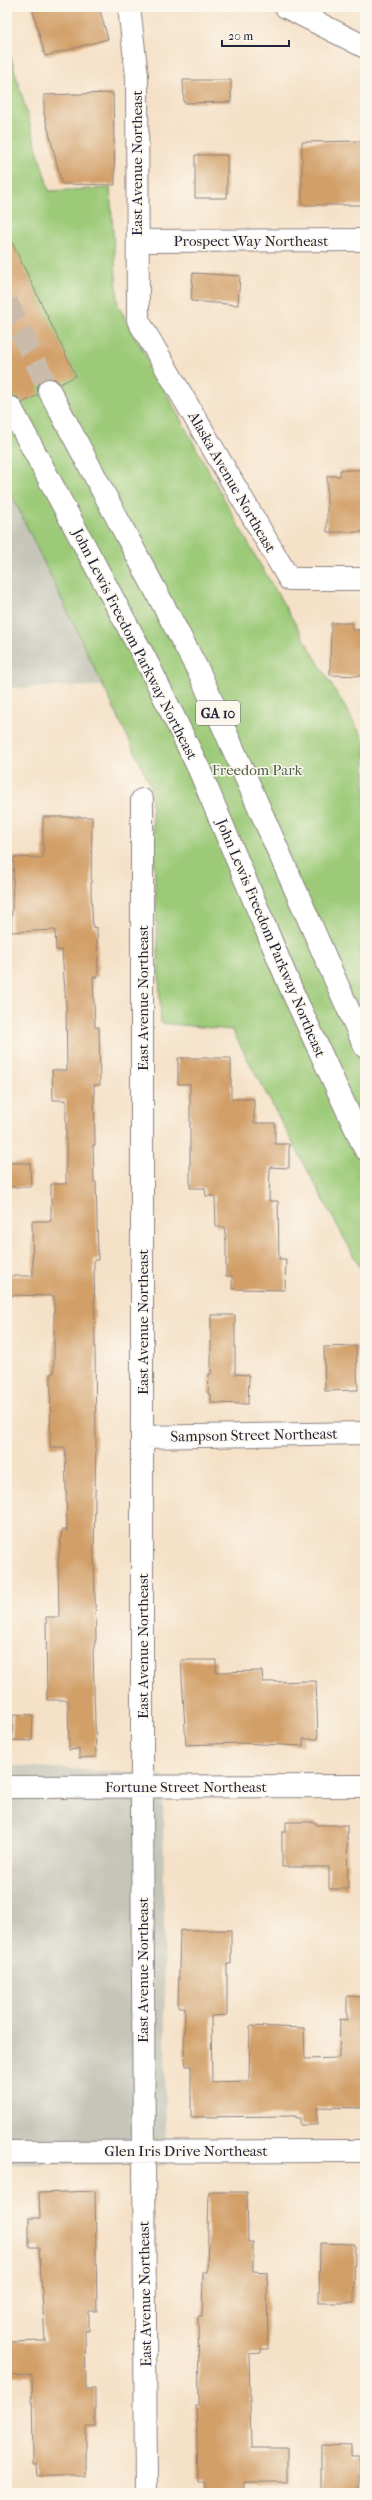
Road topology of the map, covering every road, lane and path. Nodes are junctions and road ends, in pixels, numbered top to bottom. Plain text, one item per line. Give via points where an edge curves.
1 (129, 7) edge
2 (286, 7) edge
3 (365, 47) edge
4 (365, 240) edge
5 (138, 241) junction
6 (138, 320) joint
7 (49, 390) tunnel mouth
8 (11, 408) dead end
9 (365, 579) edge
10 (142, 800) dead end
11 (365, 1047) edge
12 (365, 1149) edge
13 (365, 1433) edge
14 (144, 1437) junction
15 (365, 1786) edge
16 (7, 1787) edge
17 (142, 1787) junction
18 (365, 2151) edge
19 (7, 2152) edge
20 (143, 2152) junction
21 (146, 2493) edge

1 - 5 main road, East Avenue Northeast via 137,76
2 - 3 main road
4 - 5 main road, Prospect Way Northeast
5 - 6 main road, East Avenue Northeast
6 - 9 main road, Alaska Avenue Northeast via 288,579
7 - 11 main road, GA 10 via 200,674
8 - 12 main road, John Lewis Freedom Parkway Northeast / GA 10 via 145,659 199,769 292,991
10 - 14 main road, East Avenue Northeast
13 - 14 main road, Sampson Street Northeast
14 - 17 main road, East Avenue Northeast
15 - 17 main road, Fortune Street Northeast
16 - 17 main road, Fortune Street Northeast
17 - 20 main road, East Avenue Northeast
18 - 20 main road, Glen Iris Drive Northeast
19 - 20 main road, Glen Iris Drive Northeast
20 - 21 main road, East Avenue Northeast

